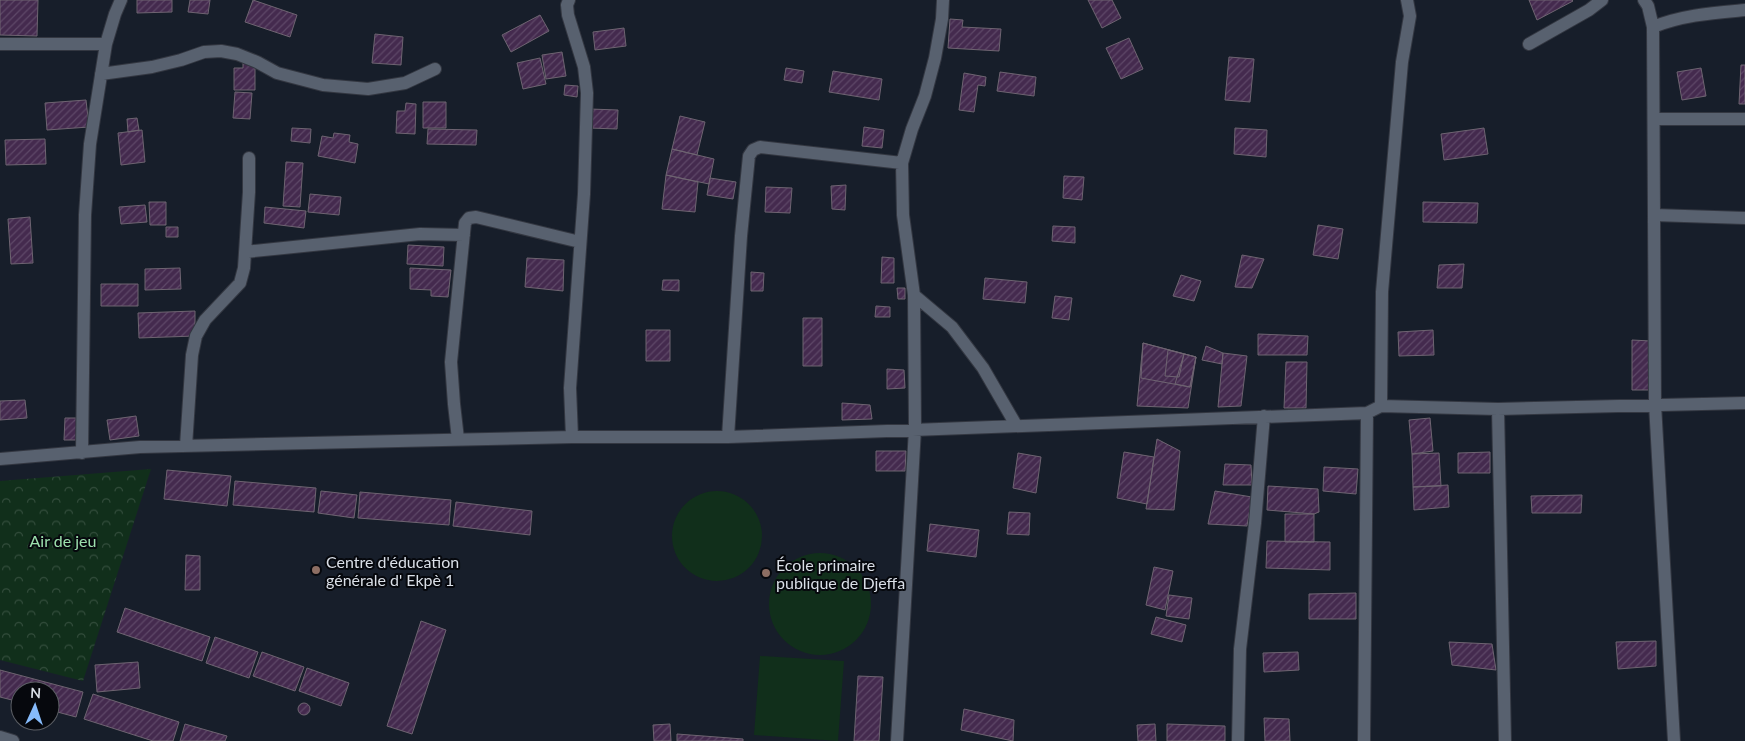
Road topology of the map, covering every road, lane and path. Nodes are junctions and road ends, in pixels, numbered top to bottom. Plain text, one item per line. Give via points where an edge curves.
1 (121, 0) edge
2 (569, 0) edge
3 (943, 0) edge
4 (1407, 0) edge
5 (1602, 0) edge
6 (1644, 0) edge
7 (1745, 10) edge
8 (1653, 27) junction
9 (0, 44) edge
10 (106, 44) junction
11 (1529, 44) dead end
12 (434, 69) dead end
13 (101, 74) junction
14 (1654, 119) junction
15 (1745, 119) edge
16 (249, 158) dead end
17 (902, 162) junction
18 (1654, 215) junction
19 (1745, 218) edge
20 (464, 235) junction
21 (580, 242) junction
22 (245, 252) junction
23 (914, 295) junction
24 (1745, 403) edge
25 (1655, 404) junction
26 (1381, 406) junction
27 (1498, 409) junction
28 (1367, 413) junction
29 (1264, 416) junction
30 (1016, 425) junction
31 (915, 429) junction
32 (728, 436) junction
33 (572, 437) junction
34 (458, 439) junction
35 (186, 446) junction
36 (82, 453) junction
37 (0, 459) edge
38 (0, 737) edge
39 (13, 741) edge
40 (897, 741) edge
41 (1238, 741) edge
42 (1364, 741) edge
43 (1505, 741) edge
44 (1674, 741) edge

1 - 10 street
2 - 21 street via 568,15 584,67 587,94
3 - 17 street via 926,96
4 - 26 street via 1410,16 1402,62 1382,292
5 - 11 street
6 - 8 street
7 - 8 street via 1700,14
8 - 14 street
9 - 10 street
10 - 13 street
12 - 13 street via 405,83 368,89 323,85 277,73 257,62 221,50 152,67
13 - 36 street via 90,144 85,215
14 - 15 street
14 - 18 street
16 - 22 street
17 - 23 street via 904,215
17 - 32 street via 760,147 753,150 741,236
18 - 19 street
18 - 25 street
20 - 21 street via 465,224 469,218 476,217
20 - 22 street via 420,234
20 - 34 street via 451,362
21 - 33 street via 570,388
22 - 35 street via 240,283 204,320 196,336
23 - 30 street via 952,328 984,368
23 - 31 street
24 - 25 street
25 - 27 street
25 - 44 street
26 - 27 street
26 - 28 street
27 - 43 street
28 - 29 street
28 - 42 street
29 - 30 street
29 - 41 street via 1240,649
30 - 31 street
31 - 32 street
31 - 40 street
32 - 33 street
33 - 34 street
34 - 35 street
35 - 36 street
36 - 37 street
38 - 39 street

